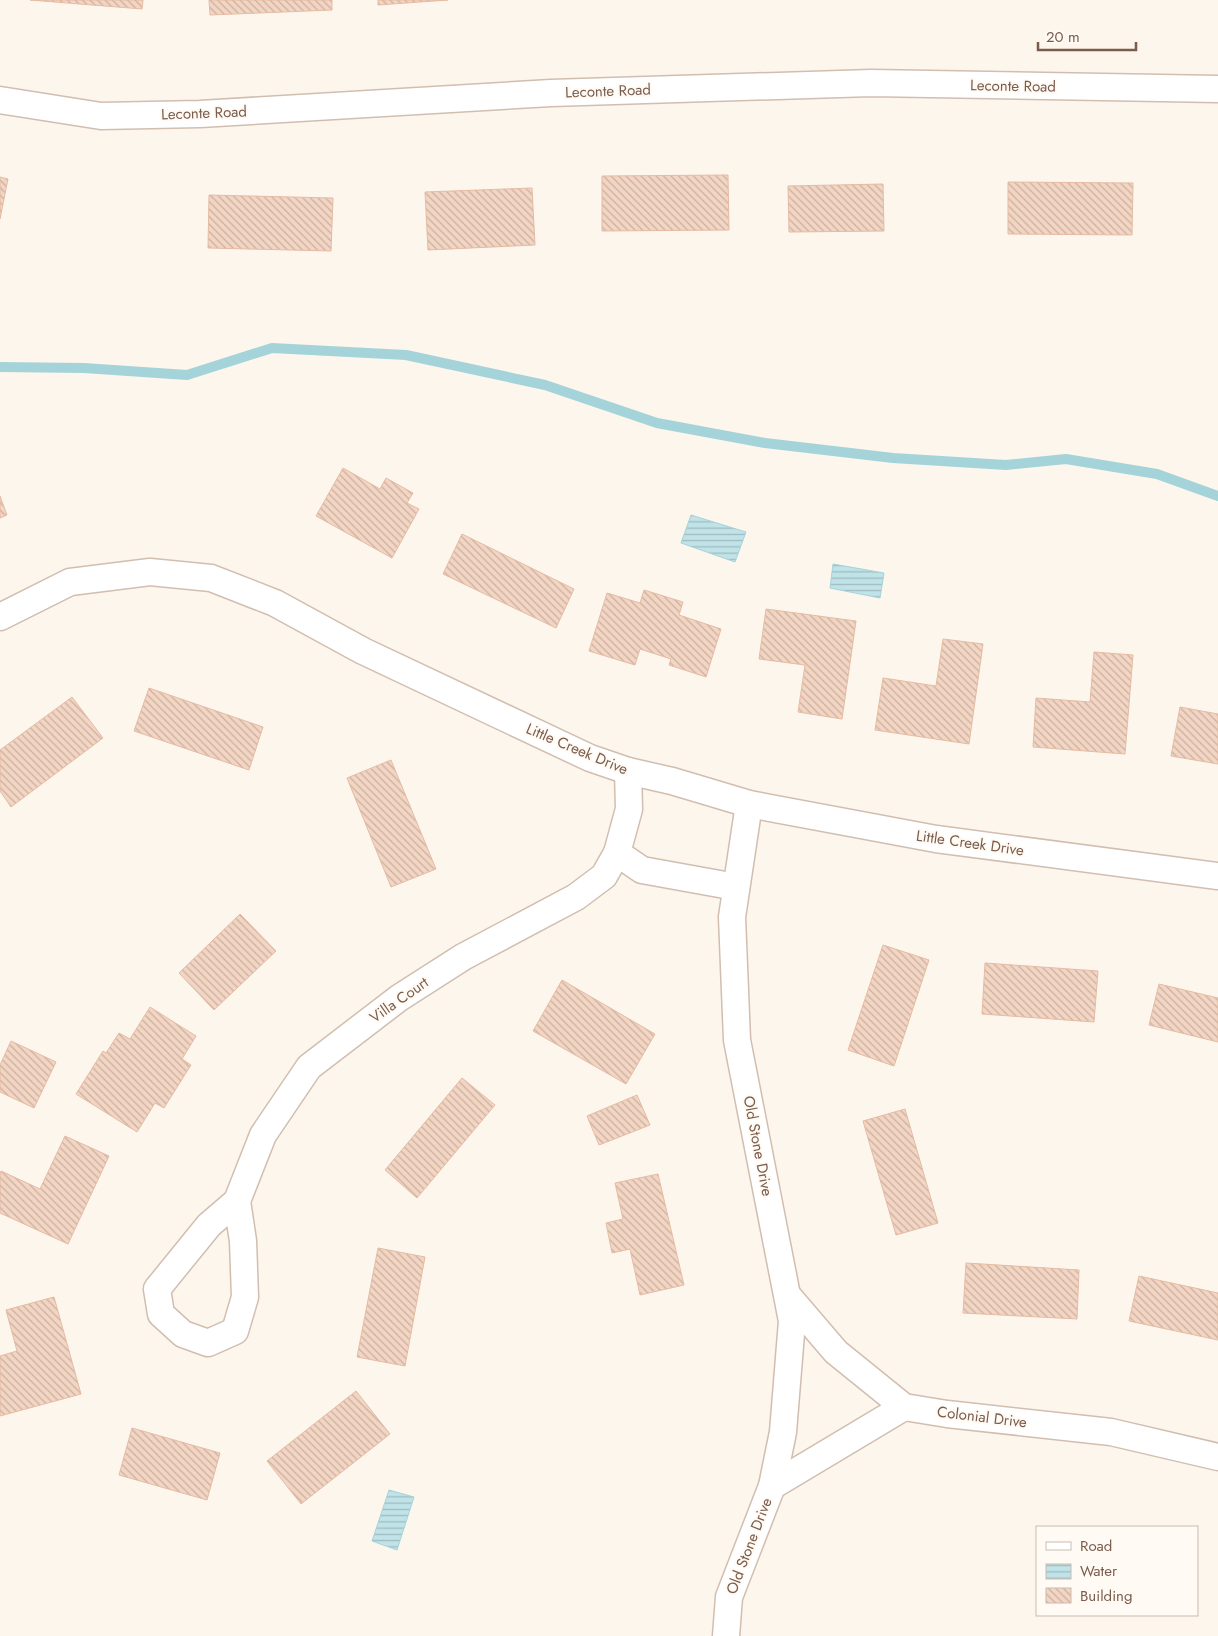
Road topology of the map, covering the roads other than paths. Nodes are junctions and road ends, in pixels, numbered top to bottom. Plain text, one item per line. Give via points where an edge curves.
1 (1218, 89) edge
2 (0, 100) edge
3 (0, 618) edge
4 (628, 771) junction
5 (748, 804) junction
6 (617, 853) junction
7 (1218, 876) edge
8 (736, 887) junction
9 (237, 1202) junction
10 (788, 1295) junction
11 (904, 1407) junction
12 (1218, 1457) edge
13 (772, 1486) junction
14 (726, 1636) edge

1 - 2 street, Leconte Road via 871,83 551,93 200,114 101,116
3 - 4 street, Little Creek Drive via 70,582 150,572 211,578 275,603 363,652 590,758
4 - 5 street, Little Creek Drive
4 - 6 street, Villa Court via 629,809
5 - 7 street, Little Creek Drive via 936,839
5 - 8 street, Old Stone Drive
6 - 8 street via 642,870
6 - 9 street, Villa Court via 604,876 576,897 463,957 399,998 309,1067 264,1136
8 - 10 street, Old Stone Drive via 732,917 738,1040
9 - 9 street, Villa Court via 243,1241 245,1297 235,1331 208,1343 183,1334 162,1314 157,1290 208,1226
10 - 11 street, Colonial Drive via 836,1352
10 - 13 street, Old Stone Drive via 791,1340 783,1432
11 - 12 street, Colonial Drive via 1111,1432
11 - 13 street, Old Stone Drive
13 - 14 street, Old Stone Drive via 729,1597

